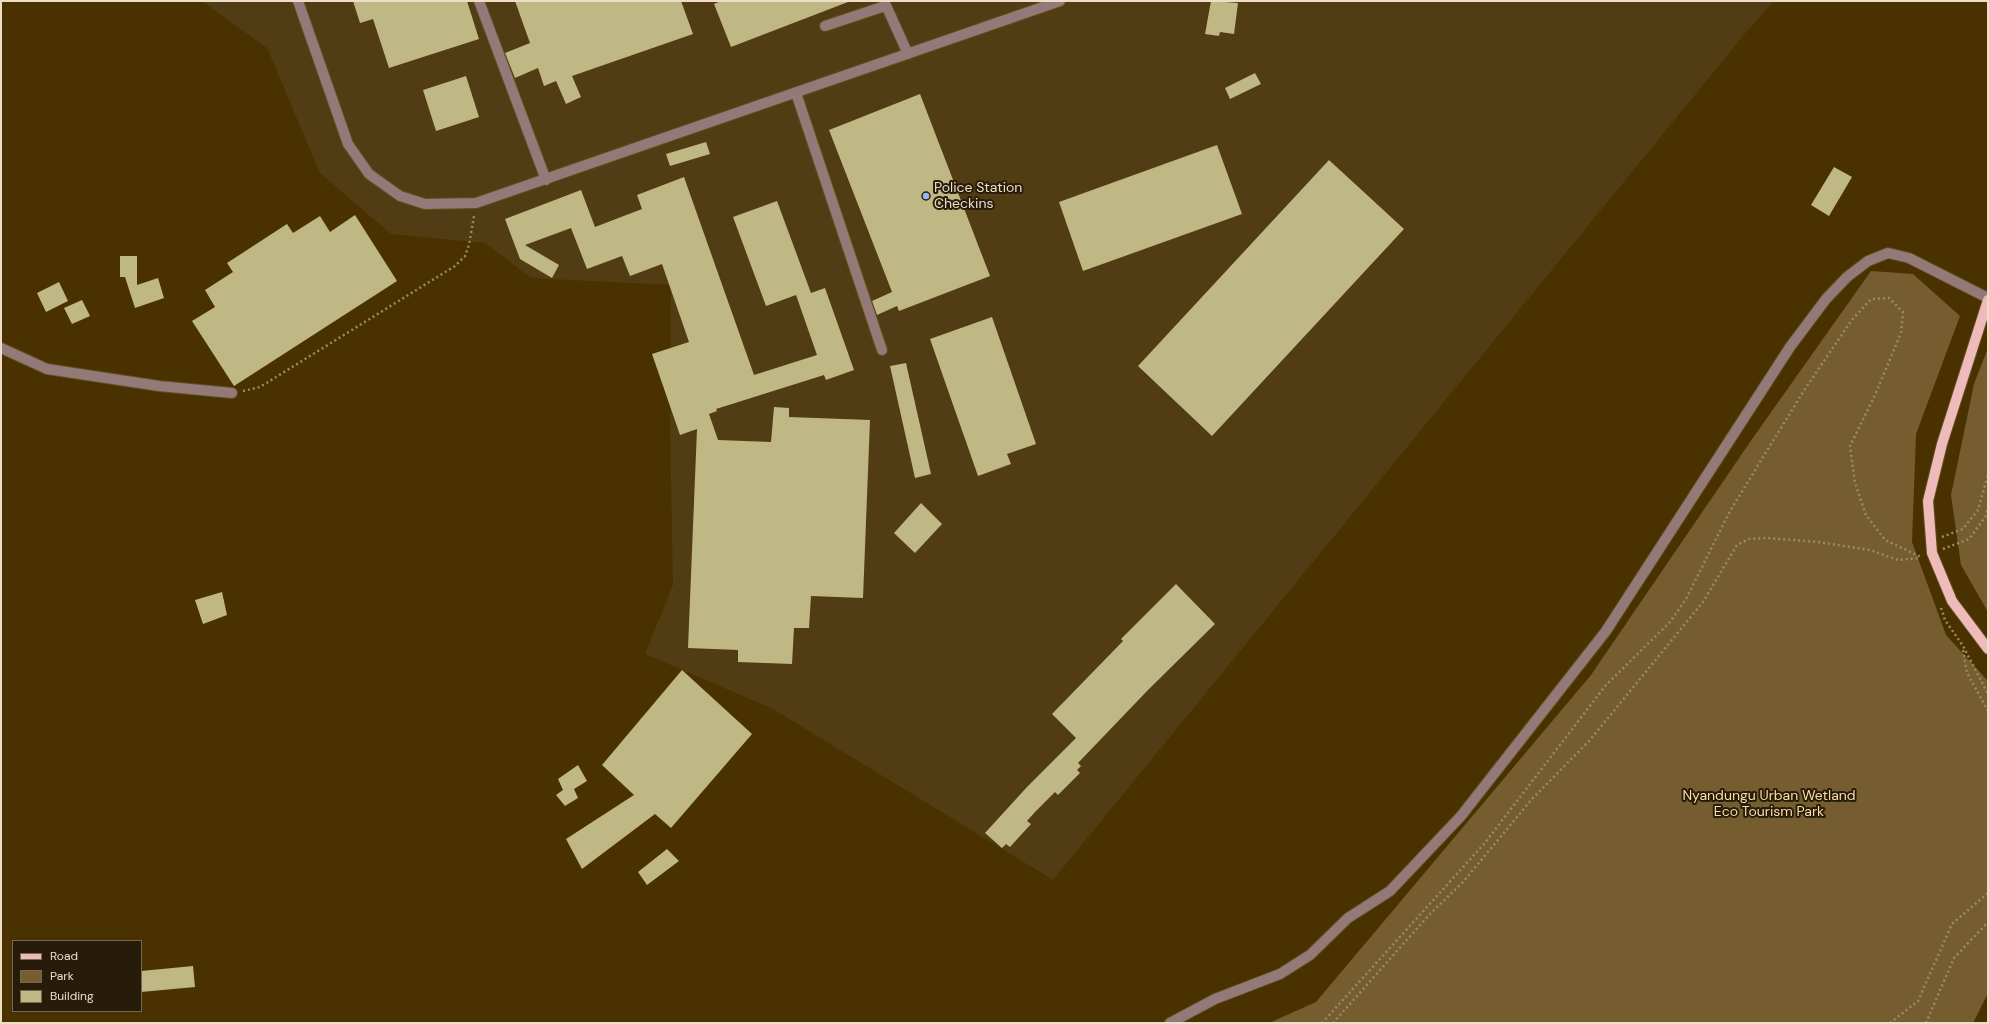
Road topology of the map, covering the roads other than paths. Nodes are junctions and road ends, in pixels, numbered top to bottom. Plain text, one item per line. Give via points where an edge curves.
1 (298, 1) edge
2 (479, 1) edge
3 (1054, 2) edge
4 (884, 4) edge
5 (825, 26) dead end
6 (908, 54) junction
7 (796, 94) junction
8 (546, 180) junction
9 (1988, 299) edge
10 (1, 348) edge
11 (882, 350) dead end
12 (232, 393) road end
13 (1988, 649) edge
14 (1170, 1023) edge

1 - 8 street via 348,144 369,174 400,196 425,204 476,203
2 - 8 street
3 - 6 street
4 - 5 street
4 - 6 street
6 - 7 street via 865,67
7 - 8 street
7 - 11 street
9 - 13 main road via 1942,444 1928,501 1932,553 1952,601
9 - 14 street via 1910,258 1888,253 1868,261 1847,277 1826,299 1790,347 1606,631 1461,816 1390,891 1348,918 1310,955 1280,974 1215,999
10 - 12 street via 47,369 159,386

